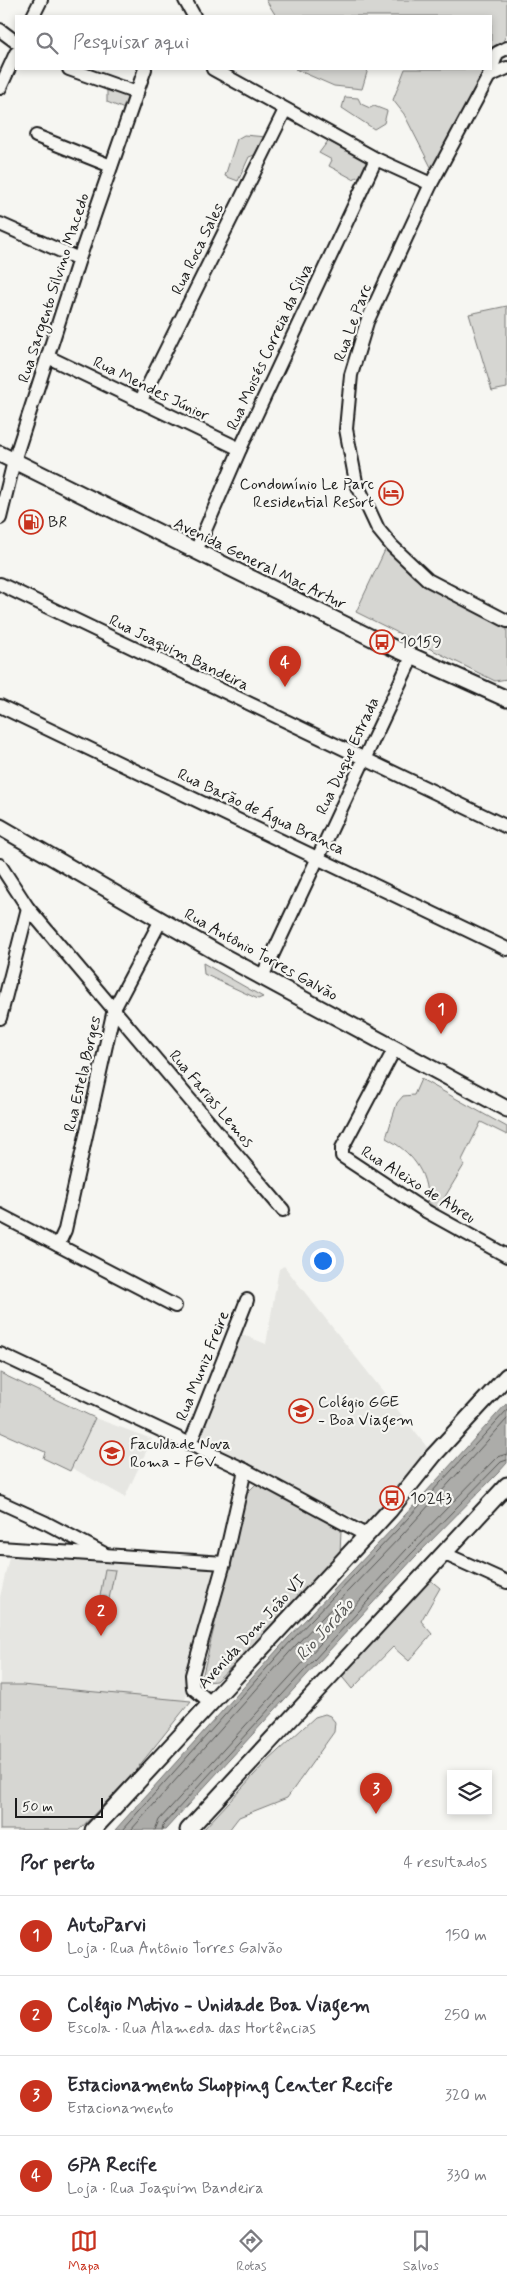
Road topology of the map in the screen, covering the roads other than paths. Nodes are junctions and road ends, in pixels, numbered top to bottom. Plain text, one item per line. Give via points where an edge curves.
1 (41, 0) edge
2 (185, 0) edge
3 (34, 15) edge
4 (193, 15) edge
5 (0, 30) edge
6 (15, 41) edge
7 (507, 48) edge
8 (15, 55) edge
9 (507, 68) edge
10 (492, 69) edge
11 (72, 70) edge
12 (145, 70) edge
13 (492, 70) edge
14 (220, 71) edge
15 (490, 76) junction
16 (0, 88) edge
17 (137, 93) junction
18 (285, 110) junction
19 (36, 136) dead end
20 (376, 159) junction
21 (111, 166) junction
22 (431, 184) junction
23 (0, 224) edge
24 (79, 259) junction
25 (48, 357) junction
26 (140, 402) junction
27 (240, 449) junction
28 (0, 454) edge
29 (14, 461) junction
30 (0, 518) edge
31 (196, 551) junction
32 (0, 584) edge
33 (507, 621) edge
34 (412, 657) junction
35 (507, 700) edge
36 (0, 706) edge
37 (365, 761) junction
38 (0, 827) edge
39 (507, 827) edge
40 (318, 857) junction
41 (0, 865) edge
42 (28, 908) junction
43 (162, 920) junction
44 (507, 949) edge
45 (262, 977) junction
46 (114, 1009) junction
47 (0, 1018) edge
48 (394, 1050) junction
49 (507, 1109) edge
50 (283, 1210) dead end
51 (0, 1215) edge
52 (58, 1244) junction
53 (507, 1256) edge
54 (247, 1300) dead end
55 (175, 1306) dead end
56 (0, 1354) edge
57 (507, 1376) edge
58 (507, 1387) edge
59 (460, 1428) junction
60 (190, 1444) junction
61 (245, 1470) junction
62 (507, 1484) edge
63 (0, 1502) edge
64 (366, 1535) junction
65 (0, 1548) edge
66 (445, 1554) junction
67 (109, 1556) junction
68 (224, 1563) junction
69 (507, 1582) edge
70 (211, 1703) junction
71 (92, 1830) edge
72 (188, 1830) edge

1 - 3 street
2 - 4 street
5 - 6 street
7 - 10 street, Rua Le Parc via 497,53
8 - 16 street
9 - 15 street
11 - 17 street
12 - 17 street, Rua Sargento Silvino Macedo
13 - 15 street, Rua Le Parc
14 - 18 street
15 - 22 street, Rua Le Parc
17 - 21 street, Rua Sargento Silvino Macedo
18 - 20 street
18 - 26 street, Rua Roca Sales
19 - 21 street
20 - 22 street
20 - 27 street, Rua Moisés Correia da Silva
21 - 24 street, Rua Sargento Silvino Macedo
22 - 33 street, Rua Le Parc via 381,290 358,350 350,384 346,429 356,482 378,529 392,546 428,580
23 - 24 street
24 - 25 street, Rua Sargento Silvino Macedo
25 - 26 street, Rua Mendes Júnior
25 - 29 street, Rua Sargento Silvino Macedo
26 - 27 street, Rua Mendes Júnior
27 - 31 street, Rua Moisés Correia da Silva
28 - 29 main road, Avenida General Mac Artur
29 - 30 street, Rua Sargento Silvino Macedo
29 - 31 main road, Avenida General Mac Artur
31 - 34 main road, Avenida General Mac Artur
32 - 37 street, Rua Joaquim Bandeira
34 - 35 main road, Avenida General Mac Artur
34 - 37 street, Rua Duque Estrada
36 - 40 street, Rua Barão de Água Branca
37 - 39 street, Rua Joaquim Bandeira
37 - 40 street, Rua Duque Estrada
38 - 43 main road, Rua Antônio Torres Galvão
40 - 44 street, Rua Barão de Água Branca
40 - 45 street, Rua Duque Estrada
41 - 42 street, Rua Farias Lemos
42 - 46 street, Rua Farias Lemos
42 - 47 street
43 - 45 main road, Rua Antônio Torres Galvão
43 - 46 street, Rua Estela Borges
45 - 48 main road, Rua Antônio Torres Galvão
46 - 50 street, Rua Farias Lemos
46 - 52 street, Rua Estela Borges via 65,1230
48 - 49 main road, Rua Antônio Torres Galvão
48 - 53 street, Rua Aleixo de Abreu via 342,1154 344,1158 408,1201
51 - 52 street
52 - 55 street
54 - 60 street, Rua Muniz Freire
56 - 60 street
57 - 59 main road
58 - 59 main road
59 - 64 main road, Avenida Dom João VI
60 - 61 street
61 - 64 street
61 - 68 street
62 - 66 main road
63 - 67 street
64 - 70 main road, Avenida Dom João VI
65 - 67 street
66 - 69 street
66 - 72 main road
67 - 68 street
68 - 70 street via 192,1676 193,1688
70 - 71 main road, Avenida Dom João VI

